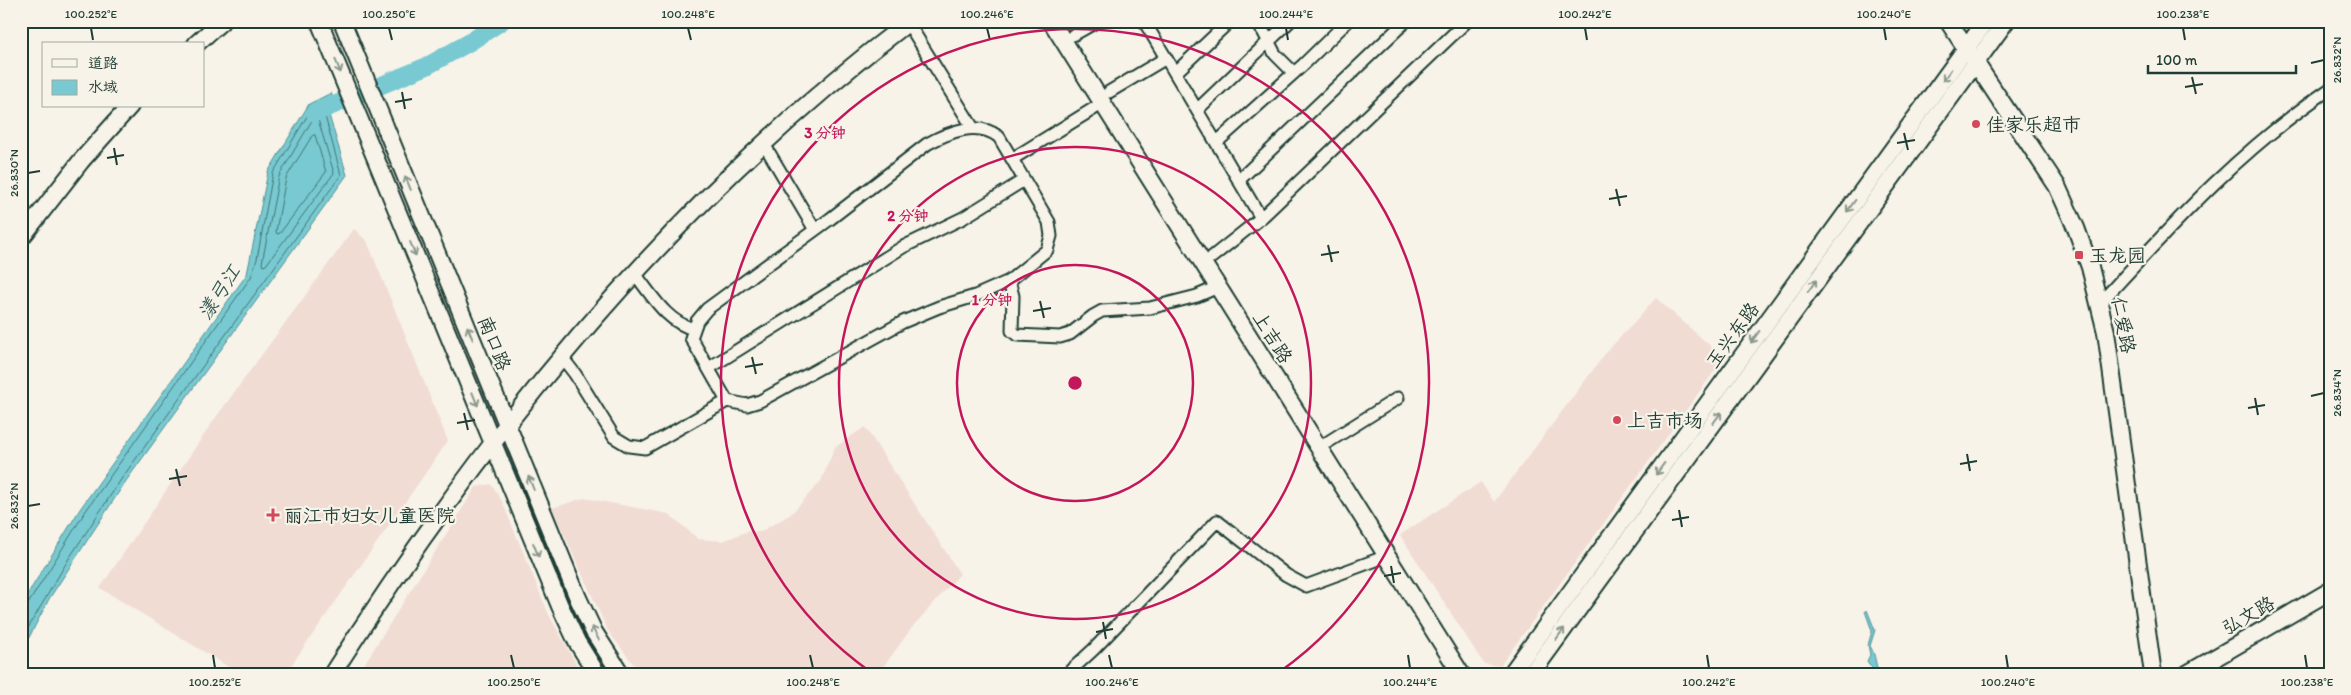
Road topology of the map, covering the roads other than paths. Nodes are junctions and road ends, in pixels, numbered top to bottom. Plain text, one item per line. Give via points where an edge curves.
1 (222, 21) edge
2 (319, 21) edge
3 (342, 21) edge
4 (1051, 21) edge
5 (1064, 21) edge
6 (1098, 21) edge
7 (1144, 21) edge
8 (1230, 21) edge
9 (1255, 21) edge
10 (1290, 21) edge
11 (1348, 21) edge
12 (1406, 21) edge
13 (1948, 21) edge
14 (1986, 21) edge
15 (2006, 21) edge
16 (904, 22) edge
17 (1464, 22) edge
18 (1073, 35) junction
19 (198, 42) edge
20 (1269, 42) junction
21 (1966, 48) junction
22 (1166, 58) junction
23 (1976, 62) junction
24 (1175, 73) junction
25 (1294, 73) junction
26 (2330, 89) edge
27 (1106, 98) junction
28 (128, 108) edge
29 (1197, 110) junction
30 (972, 128) junction
31 (1217, 142) junction
32 (764, 144) junction
33 (1012, 159) junction
34 (1024, 180) junction
35 (1239, 180) junction
36 (1261, 218) junction
37 (815, 230) junction
38 (21, 238) edge
39 (1212, 257) junction
40 (635, 274) junction
41 (1009, 281) junction
42 (1218, 287) junction
43 (2100, 303) junction
44 (694, 329) junction
45 (561, 356) junction
46 (709, 368) junction
47 (1398, 398) dead end
48 (728, 401) junction
49 (504, 418) junction
50 (490, 436) junction
51 (1328, 442) junction
52 (1387, 556) junction
53 (2330, 590) edge
54 (2330, 602) edge
55 (320, 674) edge
56 (332, 674) edge
57 (597, 674) edge
58 (621, 674) edge
59 (1067, 674) edge
60 (1461, 674) edge
61 (1474, 674) edge
62 (1511, 674) edge
63 (1531, 674) edge
64 (2154, 674) edge
65 (2187, 674) edge
66 (2206, 674) edge

1 - 19 main road
2 -> 50 main road
49 -> 3 main road, 南口路
4 - 27 main road, 上吉路
5 - 18 main road, 上吉路
6 - 18 street
7 - 22 street
8 - 24 street
9 - 20 street
10 - 20 street
11 - 25 street
12 - 35 street
13 - 21 main road, 仁爱路
14 - 21 main road, 玉兴东路
15 - 23 main road, 玉兴东路
16 - 30 street
16 - 32 main road
16 - 49 main road via 803,94 722,169 605,291
17 - 36 street
18 - 27 main road, 上吉路
20 - 25 street via 1275,54
20 - 29 street
21 - 23 main road, 仁爱路
21 -> 62 main road, 玉兴东路
22 - 24 street
22 - 27 street
23 - 43 main road, 仁爱路 via 2064,200
63 -> 23 main road, 玉兴东路
24 - 29 street
25 - 31 street
26 - 43 street via 2218,177
27 - 33 street
27 - 39 main road, 上吉路
27 - 42 main road, 上吉路
28 - 38 main road via 81,161
29 - 31 street
30 - 33 street via 994,134 1003,142
30 - 37 street via 927,144
31 - 35 street
32 - 37 street
32 - 40 main road
33 - 34 street
34 - 41 street via 1049,222 1050,244
34 - 46 street via 963,218 903,247
35 - 36 street
36 - 39 street
37 - 44 street via 707,309
39 - 51 main road, 上吉路
40 - 44 street via 668,317
40 - 45 main road
41 - 42 street via 1013,296 1012,331 1017,335 1052,338 1070,334 1102,311 1150,308
41 - 48 street via 903,322 760,401 746,404
42 - 52 main road, 上吉路
43 - 64 main road, 仁爱路
44 - 46 street via 691,338
45 - 48 street via 614,437 629,446 645,448
45 - 49 main road
46 - 48 street
47 - 51 street
49 - 50 main road
58 -> 49 main road, 南口路 via 582,607
50 - 55 main road via 390,566
50 - 56 main road
50 -> 57 main road via 568,624
51 - 61 main road, 上吉路
52 - 59 street via 1306,586 1286,575 1217,521
52 - 60 main road, 上吉路
53 - 65 main road, 弘文路
54 - 66 main road, 弘文路

